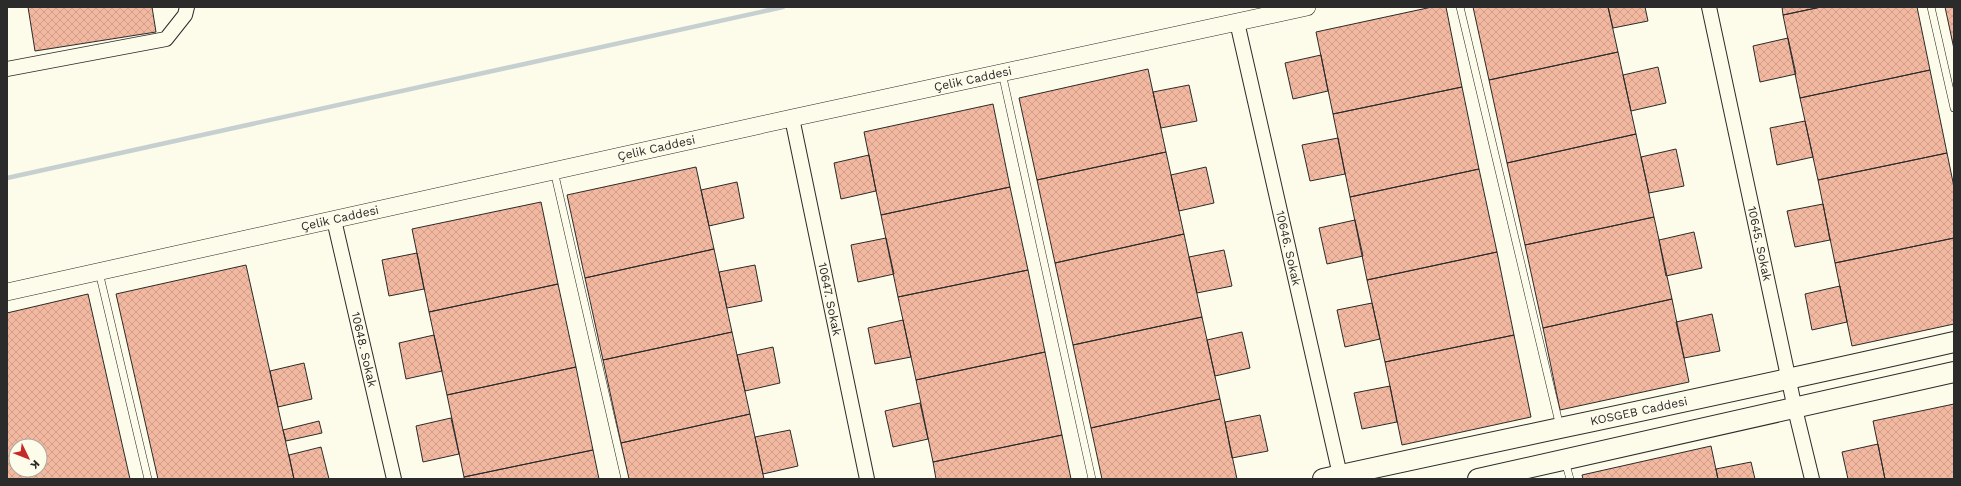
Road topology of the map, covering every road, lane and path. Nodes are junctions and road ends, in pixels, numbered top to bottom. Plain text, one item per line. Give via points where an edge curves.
1 (187, 7) edge
2 (1307, 7) edge
3 (1460, 7) edge
4 (1710, 7) edge
5 (1931, 7) edge
6 (1237, 22) junction
7 (7, 69) edge
8 (1002, 73) junction
9 (1954, 108) edge
10 (792, 118) junction
11 (554, 171) junction
12 (334, 220) junction
13 (99, 272) junction
14 (7, 292) edge
15 (1954, 342) edge
16 (1954, 372) edge
17 (1789, 380) junction
18 (1795, 409) junction
19 (1560, 427) junction
20 (1567, 470) edge
21 (1331, 477) edge
22 (148, 479) edge
23 (394, 479) edge
24 (624, 479) edge
25 (867, 479) edge
26 (1092, 479) edge
27 (1478, 479) edge
28 (1812, 479) edge

1 - 7 street via 185,15 166,40
2 - 6 street, Çelik Caddesi
3 - 19 lane
4 - 17 street, 10645. Sokak
5 - 9 lane
6 - 8 street, Çelik Caddesi
6 - 21 street, 10646. Sokak
8 - 10 street, Çelik Caddesi
8 - 26 lane
10 - 11 street, Çelik Caddesi
10 - 25 street, 10647. Sokak
11 - 12 street, Çelik Caddesi
11 - 24 lane
12 - 13 street, Çelik Caddesi
12 - 23 street, 10648. Sokak
13 - 14 street, Çelik Caddesi
13 - 22 lane
15 - 17 main road, KOSGEB Caddesi
16 - 18 main road
17 - 18 street, 10645. Sokak
17 - 19 main road, KOSGEB Caddesi
18 - 20 main road
18 - 28 street, 10645. Sokak
19 - 21 main road, KOSGEB Caddesi
20 - 27 main road

